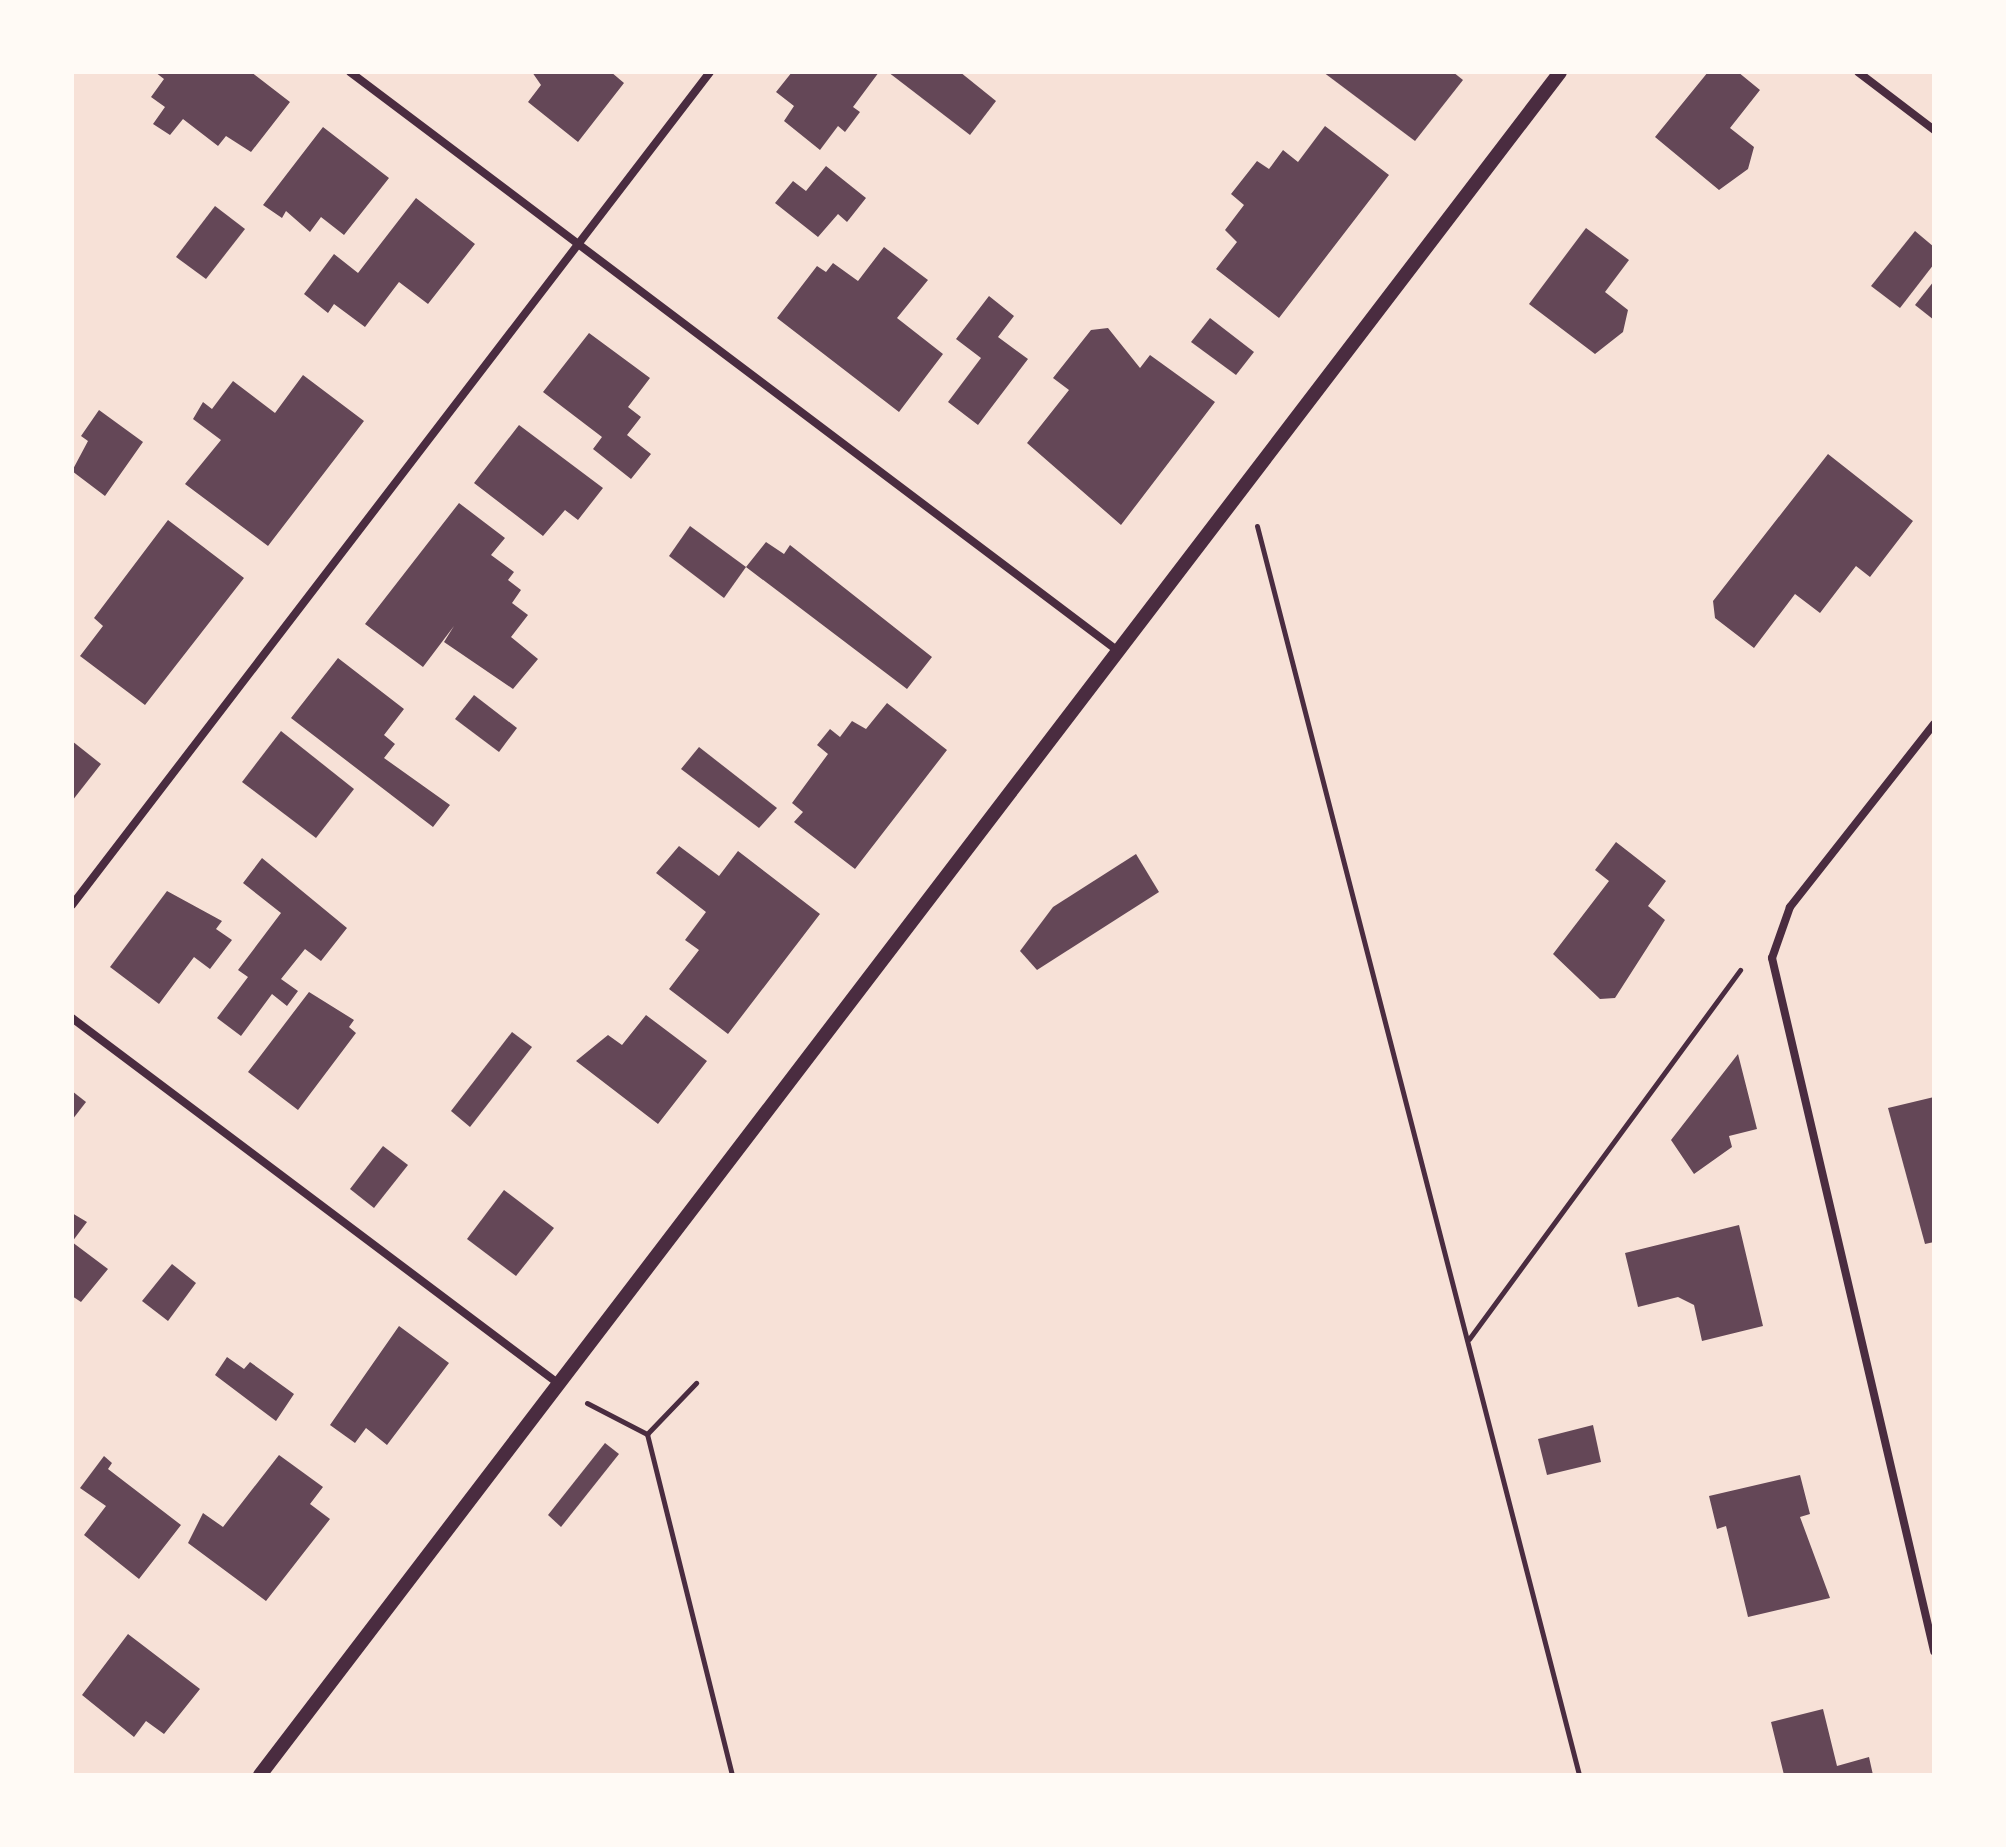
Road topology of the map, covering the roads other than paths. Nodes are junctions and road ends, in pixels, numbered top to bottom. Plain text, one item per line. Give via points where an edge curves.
1 (350, 72) edge
2 (710, 72) edge
3 (1560, 72) edge
4 (1858, 72) edge
5 (1934, 130) edge
6 (578, 244) junction
7 (1118, 651) junction
8 (1934, 724) edge
9 (72, 905) edge
10 (72, 1018) edge
11 (559, 1384) junction
12 (1934, 1651) edge
13 (260, 1775) edge

1 - 6 street
2 - 6 street
3 - 7 street
4 - 5 street
6 - 7 street
6 - 9 street
7 - 11 street
8 - 12 street via 1790,907 1774,941 1772,973
10 - 11 street
11 - 13 street

